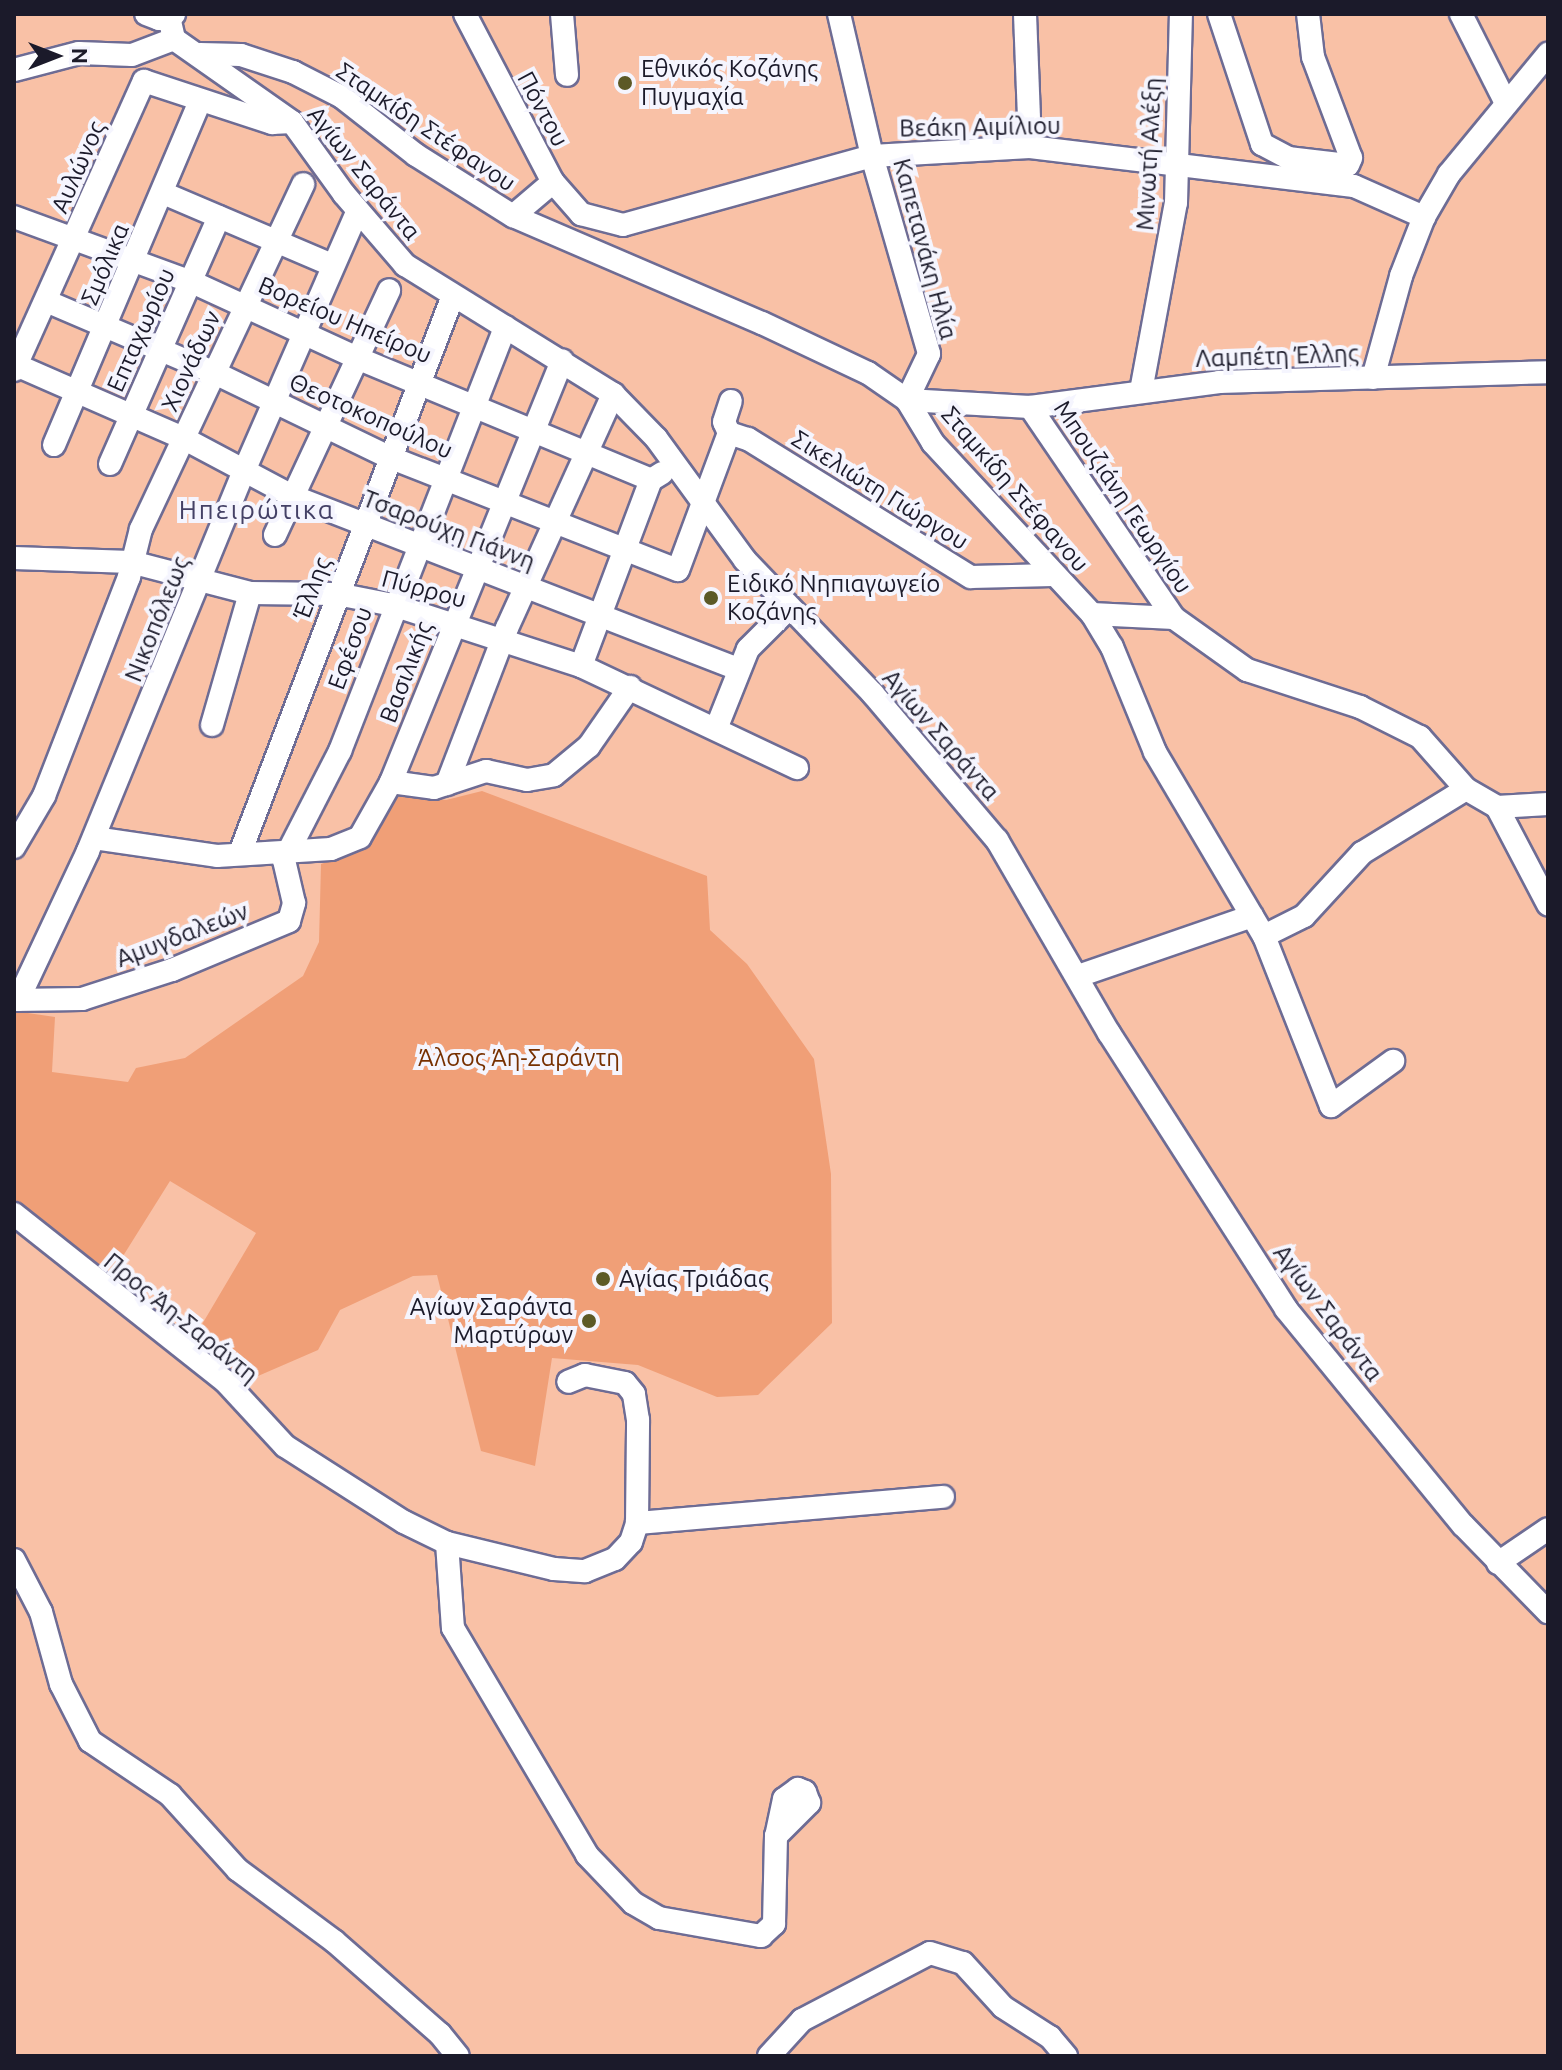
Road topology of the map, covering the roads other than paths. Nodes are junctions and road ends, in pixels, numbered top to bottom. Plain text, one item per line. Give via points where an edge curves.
1 (146, 14) edge
2 (465, 14) edge
3 (562, 14) edge
4 (839, 14) edge
5 (1025, 14) edge
6 (1181, 14) edge
7 (1219, 14) edge
8 (1308, 14) edge
9 (1461, 14) edge
10 (172, 23) edge
11 (200, 54) junction
12 (1548, 54) edge
13 (14, 70) edge
14 (567, 75) dead end
15 (200, 101) junction
16 (1506, 103) junction
17 (292, 122) junction
18 (1030, 147) junction
19 (872, 156) junction
20 (1178, 163) junction
21 (553, 182) junction
22 (303, 184) dead end
23 (163, 193) junction
24 (357, 212) junction
25 (513, 216) junction
26 (14, 217) edge
27 (219, 217) junction
28 (1424, 217) junction
29 (75, 238) junction
30 (276, 242) junction
31 (136, 259) junction
32 (332, 265) junction
33 (192, 282) junction
34 (389, 290) dead end
35 (452, 298) junction
36 (46, 301) junction
37 (246, 306) junction
38 (106, 326) junction
39 (505, 327) junction
40 (302, 334) junction
41 (161, 350) junction
42 (357, 358) junction
43 (562, 360) junction
44 (15, 368) edge
45 (1548, 372) edge
46 (215, 373) junction
47 (1373, 378) junction
48 (418, 380) junction
49 (78, 391) junction
50 (1141, 391) junction
51 (613, 394) junction
52 (907, 400) junction
53 (274, 401) junction
54 (731, 401) dead end
55 (476, 403) junction
56 (1030, 407) junction
57 (131, 415) junction
58 (325, 427) junction
59 (534, 430) junction
60 (729, 433) junction
61 (183, 438) junction
62 (54, 445) dead end
63 (588, 451) junction
64 (389, 457) junction
65 (110, 464) dead end
66 (674, 464) junction
67 (244, 471) junction
68 (444, 479) junction
69 (651, 480) junction
70 (292, 496) junction
71 (502, 501) junction
72 (704, 509) junction
73 (554, 522) junction
74 (364, 525) junction
75 (275, 535) dead end
76 (417, 545) junction
77 (625, 549) junction
78 (14, 558) edge
79 (131, 562) junction
80 (475, 567) junction
81 (1053, 575) junction
82 (201, 579) junction
83 (525, 587) junction
84 (250, 593) junction
85 (337, 594) junction
86 (393, 605) junction
87 (788, 609) junction
88 (1092, 614) junction
89 (600, 616) junction
90 (1174, 618) junction
91 (453, 622) junction
92 (503, 639) junction
93 (581, 666) junction
94 (737, 669) junction
95 (630, 687) junction
96 (212, 725) dead end
97 (716, 729) junction
98 (797, 768) dead end
99 (391, 782) junction
100 (447, 784) junction
101 (1466, 789) junction
102 (1548, 804) edge
103 (1497, 807) junction
104 (94, 838) junction
105 (14, 847) edge
106 (288, 848) junction
107 (240, 853) junction
108 (1548, 904) edge
109 (1252, 916) junction
110 (1264, 936) junction
111 (1078, 976) junction
112 (16, 1000) edge
113 (1393, 1061) dead end
114 (14, 1214) edge
115 (568, 1382) dead end
116 (943, 1497) dead end
117 (637, 1523) junction
118 (1548, 1529) edge
119 (447, 1543) junction
120 (14, 1560) edge
121 (1498, 1563) junction
122 (1548, 1612) edge
123 (776, 1836) dead end
124 (458, 2056) edge
125 (769, 2056) edge
126 (1066, 2056) edge

1 - 10 street
2 - 21 street, Πόντου
3 - 14 street
4 - 19 street, Καπετανάκη Ηλία
5 - 18 street
6 - 20 street, Μινωτή Αλέξη
7 - 8 street via 1262,144 1288,158 1348,165 1351,158 1313,57
9 - 16 street
10 - 11 street, Αγίων Σαράντα
10 - 13 street via 132,55 79,53
11 - 17 street, Αγίων Σαράντα
11 - 25 street, Σταμκίδη Στέφανου via 241,55 293,72 342,97 416,155
12 - 16 street, Λαμπέτη Έλλης
15 - 17 street, Αυλώνος via 281,125
15 - 23 street, Σμόλικα
15 - 29 street, Αυλώνος via 144,81
16 - 28 street, Λαμπέτη Έλλης via 1449,174
17 - 24 street, Αγίων Σαράντα
18 - 19 street, Βεάκη Αιμίλιου
18 - 20 street, Βεάκη Αιμίλιου
19 - 21 street, Βεάκη Αιμίλιου via 623,225 581,214
19 - 52 street, Καπετανάκη Ηλία via 929,354
20 - 28 street, Βεάκη Αιμίλιου via 1354,186
20 - 50 street, Μινωτή Αλέξη via 1169,255
21 - 25 street, Πόντου
22 - 30 street, Χιονάδων
23 - 27 street
23 - 31 street, Σμόλικα
24 - 32 street, Νικοπόλεως
24 - 35 street, Αγίων Σαράντα via 405,265
25 - 52 street, Σταμκίδη Στέφανου via 762,323 868,373
26 - 29 street, Βορείου Ηπείρου
27 - 30 street
27 - 33 street, Επταχωρίου
28 - 47 street, Λαμπέτη Έλλης via 1401,276
29 - 31 street, Βορείου Ηπείρου
29 - 36 street, Αυλώνος
30 - 32 street
30 - 37 street, Χιονάδων
31 - 33 street, Βορείου Ηπείρου
31 - 38 street, Σμόλικα
32 - 40 street, Νικοπόλεως
33 - 37 street, Βορείου Ηπείρου
33 - 41 street, Επταχωρίου
34 - 42 street
35 - 39 street, Αγίων Σαράντα
35 - 48 street, Έλλης
36 - 38 street, Θεοτοκοπούλου
36 - 44 street, Αυλώνος
37 - 40 street, Βορείου Ηπείρου
37 - 46 street, Χιονάδων
38 - 41 street, Θεοτοκοπούλου
38 - 49 street, Σμόλικα
39 - 43 street, Αγίων Σαράντα
39 - 55 street, Εφέσου
40 - 42 street, Βορείου Ηπείρου
40 - 53 street, Νικοπόλεως
41 - 46 street, Θεοτοκοπούλου
41 - 57 street, Επταχωρίου
42 - 48 street, Βορείου Ηπείρου
42 - 58 street
43 - 51 street, Αγίων Σαράντα
43 - 59 street, Βασιλικής
44 - 49 street, Τσαρούχη Γιάννη
45 - 47 street
46 - 53 street, Θεοτοκοπούλου
46 - 61 street, Χιονάδων
47 - 50 street, Λαμπέτη Έλλης via 1268,379
48 - 55 street, Βορείου Ηπείρου
48 - 64 street, Έλλης
49 - 57 street, Τσαρούχη Γιάννη
49 - 62 street, Σμόλικα
50 - 56 street, Λαμπέτη Έλλης
51 - 63 street
51 - 66 street, Αγίων Σαράντα
52 - 56 street, Λαμπέτη Έλλης
52 - 81 street, Σταμκίδη Στέφανου via 933,443
53 - 58 street, Θεοτοκοπούλου
53 - 67 street, Νικοπόλεως
54 - 60 street via 724,422
55 - 59 street, Βορείου Ηπείρου
55 - 68 street, Εφέσου
56 - 90 street, Μπουζιάνη Γεωργίου
57 - 61 street, Τσαρούχη Γιάννη
57 - 65 street, Επταχωρίου
58 - 64 street, Θεοτοκοπούλου
58 - 70 street
59 - 63 street, Βορείου Ηπείρου
59 - 71 street, Βασιλικής
60 - 72 street
60 - 81 street, Σικελιώτη Γιώργου via 748,439 971,577
61 - 67 street, Τσαρούχη Γιάννη
61 - 79 street, Χιονάδων
63 - 69 street, Βορείου Ηπείρου
63 - 73 street
64 - 68 street, Θεοτοκοπούλου
64 - 74 street, Έλλης
66 - 69 street
66 - 72 street, Αγίων Σαράντα
67 - 70 street, Τσαρούχη Γιάννη
67 - 82 street, Νικοπόλεως
68 - 71 street, Θεοτοκοπούλου
68 - 76 street, Εφέσου
69 - 77 street
70 - 74 street, Τσαρούχη Γιάννη
70 - 75 street
71 - 73 street, Θεοτοκοπούλου
71 - 80 street, Βασιλικής
72 - 77 street, Θεοτοκοπούλου via 678,570
72 - 87 street, Αγίων Σαράντα
73 - 77 street, Θεοτοκοπούλου
73 - 83 street
74 - 76 street, Τσαρούχη Γιάννη
74 - 85 street, Έλλης
76 - 80 street, Τσαρούχη Γιάννη
76 - 86 street, Εφέσου
77 - 89 street
78 - 79 street, Πύρρου
79 - 82 street, Πύρρου
79 - 105 street, Χιονάδων via 44,796
80 - 83 street, Τσαρούχη Γιάννη
80 - 91 street, Βασιλικής
81 - 88 street, Σταμκίδη Στέφανου
82 - 84 street, Πύρρου
82 - 104 street, Νικοπόλεως
83 - 89 street, Τσαρούχη Γιάννη
83 - 92 street
84 - 85 street, Πύρρου
84 - 96 street
85 - 86 street, Πύρρου
85 - 107 street, Έλλης
86 - 91 street, Πύρρου
86 - 106 street, Εφέσου via 340,751
87 - 94 street via 748,649
87 - 111 street, Αγίων Σαράντα via 873,694 988,829
88 - 90 street
88 - 109 street, Σταμκίδη Στέφανου via 1112,647 1155,752
89 - 93 street
89 - 94 street, Τσαρούχη Γιάννη
90 - 101 street, Μπουζιάνη Γεωργίου via 1247,670 1392,720 1420,737
91 - 92 street, Πύρρου
91 - 99 street, Βασιλικής
92 - 93 street, Πύρρου
92 - 100 street
93 - 95 street, Πύρρου
94 - 97 street
95 - 97 street, Πύρρου
95 - 100 street via 580,756 554,775 527,780 486,771
97 - 98 street, Πύρρου
99 - 100 street via 434,788
99 - 106 street, Βασιλικής via 360,837 331,849
101 - 103 street, Μπουζιάνη Γεωργίου
101 - 110 street via 1362,853 1304,916
102 - 103 street
103 - 108 street
104 - 107 street, Βασιλικής via 182,852
104 - 112 street, Νικοπόλεως
106 - 107 street, Βασιλικής
106 - 112 street, Αμυγδαλεών via 283,865 294,903 289,921 172,970 82,999
109 - 110 street, Σταμκίδη Στέφανου
109 - 111 street
110 - 113 street, Σταμκίδη Στέφανου via 1331,1106
111 - 121 street, Αγίων Σαράντα via 1286,1309
114 - 119 street, Προς Άη-Σαράντη via 225,1381 285,1446 404,1522
115 - 117 street via 603,1375 625,1383 634,1394
116 - 117 street
117 - 119 street, Προς Άη-Σαράντη via 631,1542 615,1559 585,1571 554,1569
118 - 121 street
119 - 123 street via 453,1628 587,1855 633,1903 659,1918 761,1936 774,1924
120 - 124 street via 41,1612 61,1684 90,1741 170,1795 238,1870 334,1941
121 - 122 street, Αγίων Σαράντα
125 - 126 street via 802,2020 930,1953 963,1963 1003,2007 1050,2037

